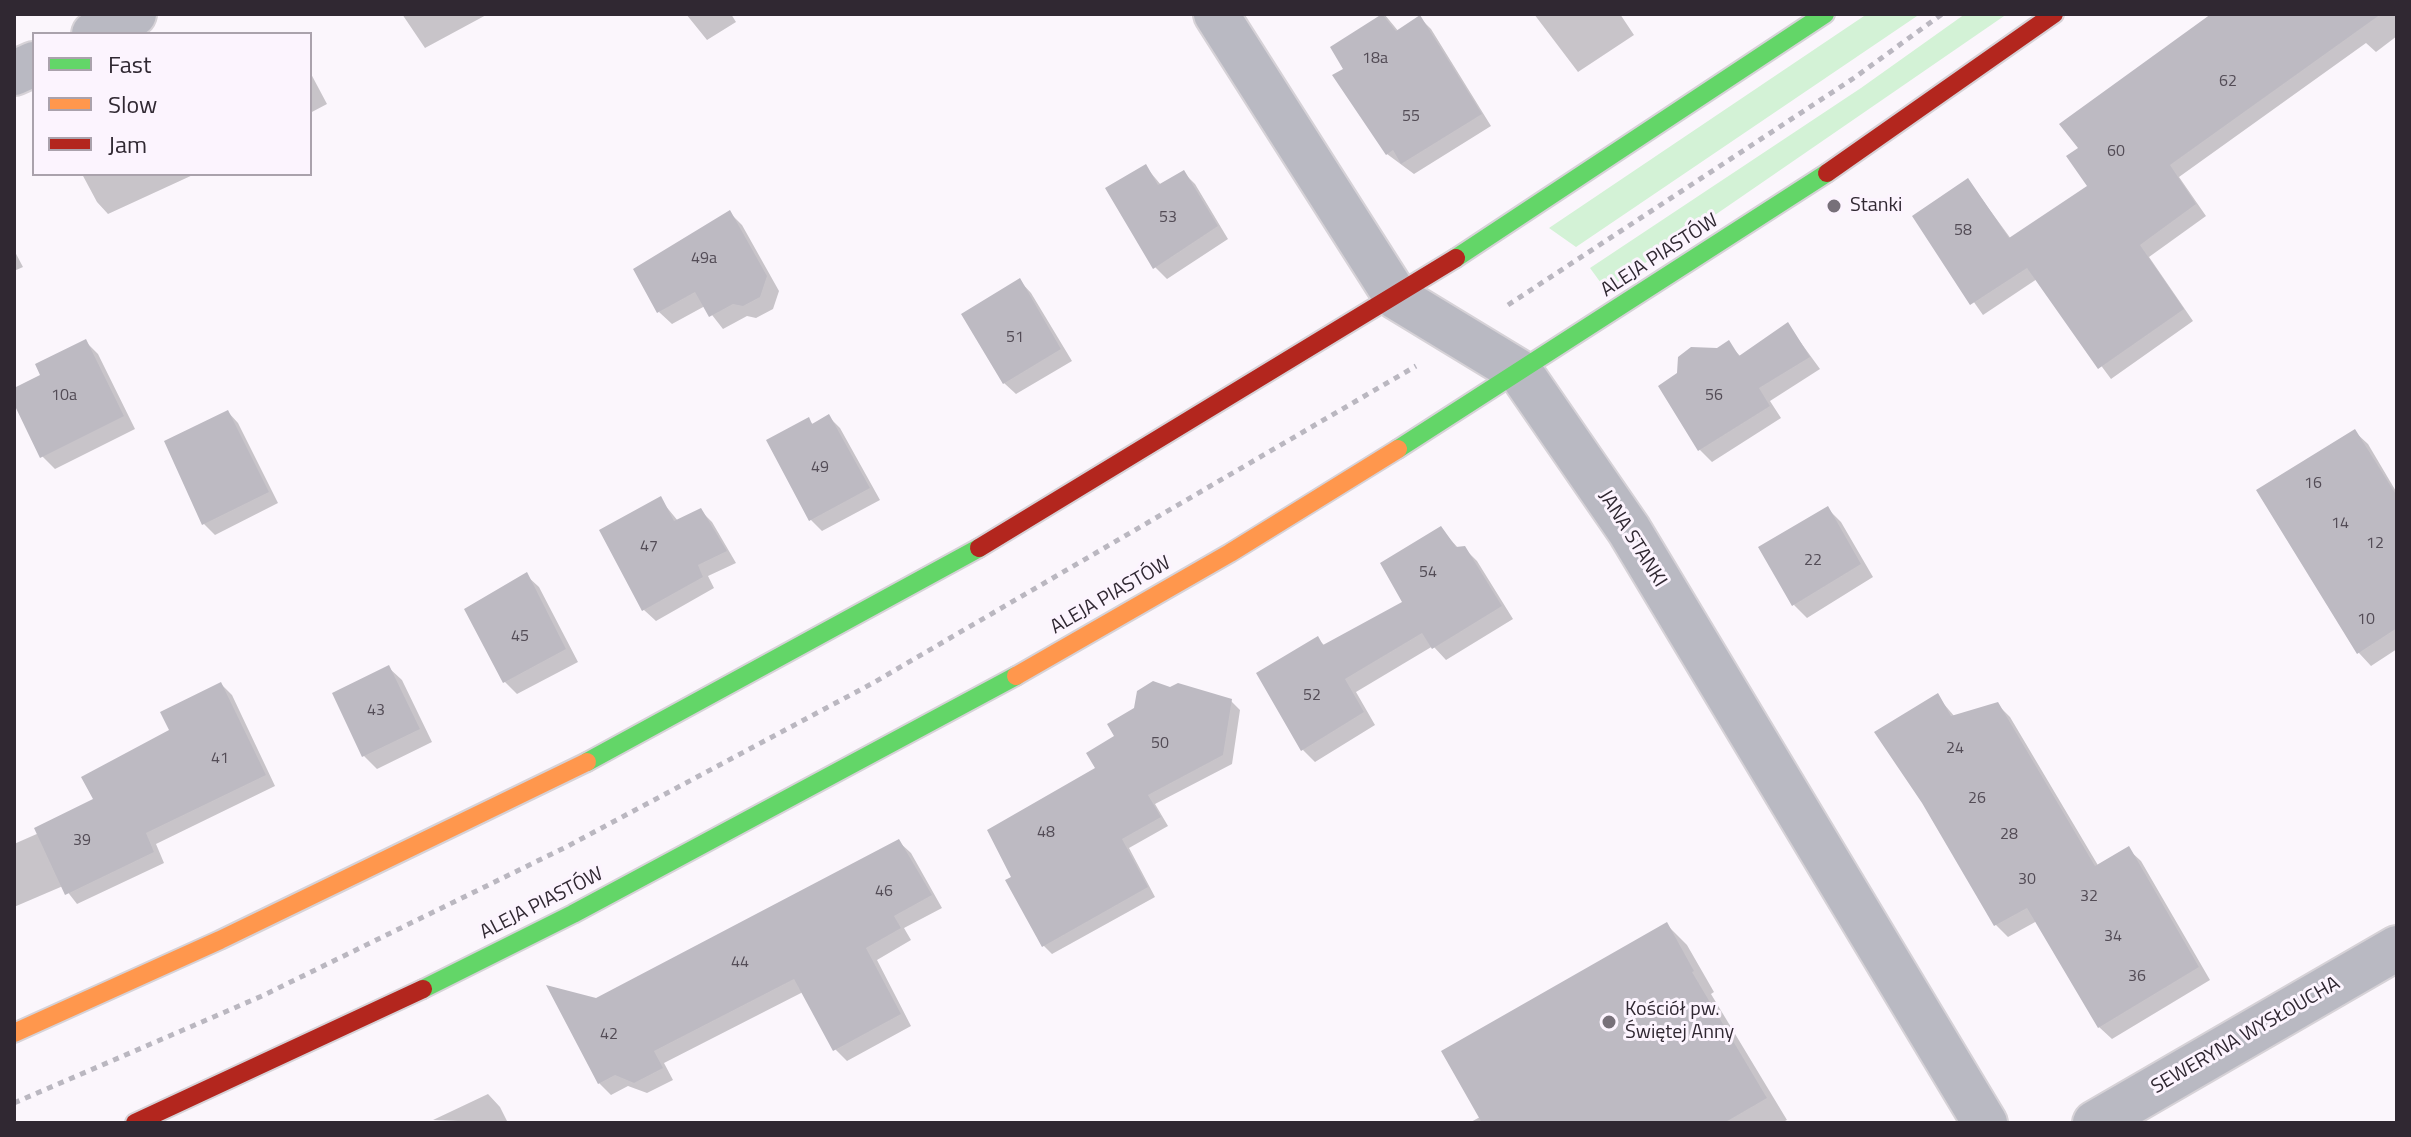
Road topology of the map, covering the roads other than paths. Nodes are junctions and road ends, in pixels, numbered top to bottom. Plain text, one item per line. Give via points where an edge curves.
1 (134, 14) edge
2 (1216, 14) edge
3 (1825, 14) edge
4 (2054, 14) edge
5 (98, 32) edge
6 (1396, 297) junction
7 (1521, 373) junction
8 (2397, 948) edge
9 (14, 1033) edge
10 (135, 1123) edge
11 (1985, 1123) edge
12 (2095, 1123) edge

1 - 5 street
2 - 6 street, JANA STANKI
3 - 6 street
4 - 7 street, ALEJA PIASTÓW via 1852,157
6 - 7 street, JANA STANKI
6 - 9 street via 1079,490 827,635 563,774
7 - 10 street, ALEJA PIASTÓW via 1230,553 947,715 573,914 321,1039
7 - 11 street, JANA STANKI via 1629,530
8 - 12 street, SEWERYNA WYSŁOUCHA

